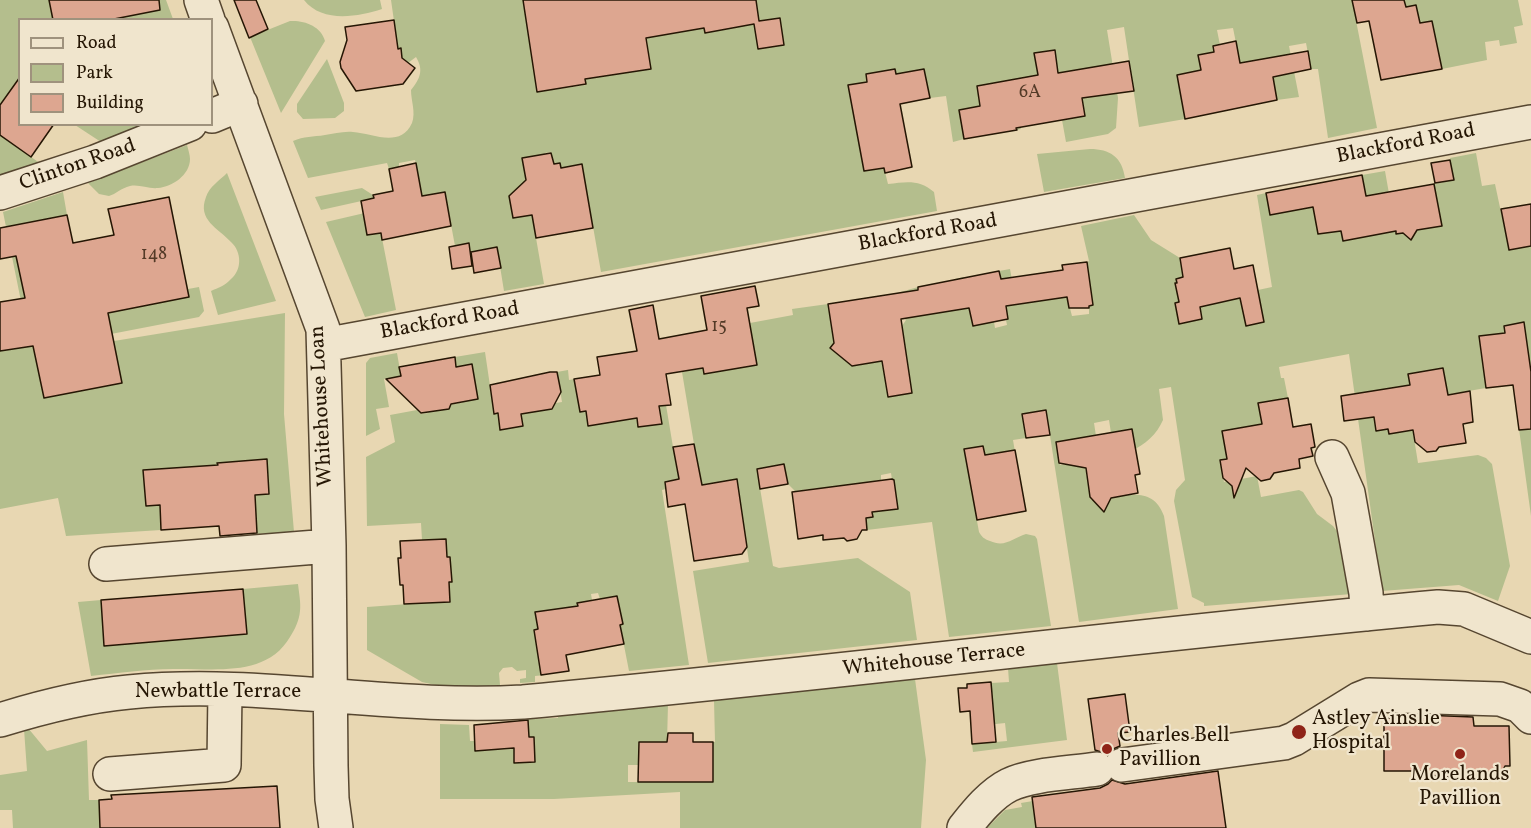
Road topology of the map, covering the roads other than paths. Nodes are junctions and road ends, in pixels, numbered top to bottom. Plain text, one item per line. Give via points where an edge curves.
1 (201, 0) edge
2 (207, 18) edge
3 (213, 34) edge
4 (226, 110) edge
5 (1531, 122) edge
6 (185, 126) edge
7 (0, 193) edge
8 (324, 345) junction
9 (1332, 456) dead end
10 (329, 546) junction
11 (106, 564) dead end
12 (1367, 614) junction
13 (1531, 637) edge
14 (225, 690) junction
15 (330, 695) junction
16 (1531, 717) edge
17 (0, 720) edge
18 (110, 774) dead end
19 (336, 828) edge
20 (964, 828) edge

1 - 2 street
3 - 4 street, Whitehouse Loan
4 - 8 street, Whitehouse Loan via 318,313
5 - 8 street, Blackford Road
6 - 7 street, Clinton Road via 95,162
8 - 10 street, Whitehouse Loan
9 - 12 street via 1348,493
10 - 11 street
10 - 15 street, Whitehouse Loan
12 - 13 street, Whitehouse Terrace via 1453,607
12 - 15 street, Whitehouse Terrace via 523,702 458,704
14 - 15 street, Newbattle Terrace
14 - 17 street, Newbattle Terrace via 128,692 60,703
14 - 18 street via 224,765
15 - 19 street, Whitehouse Loan
16 - 20 street via 1520,706 1500,699 1369,695 1284,743 1021,780 993,796

